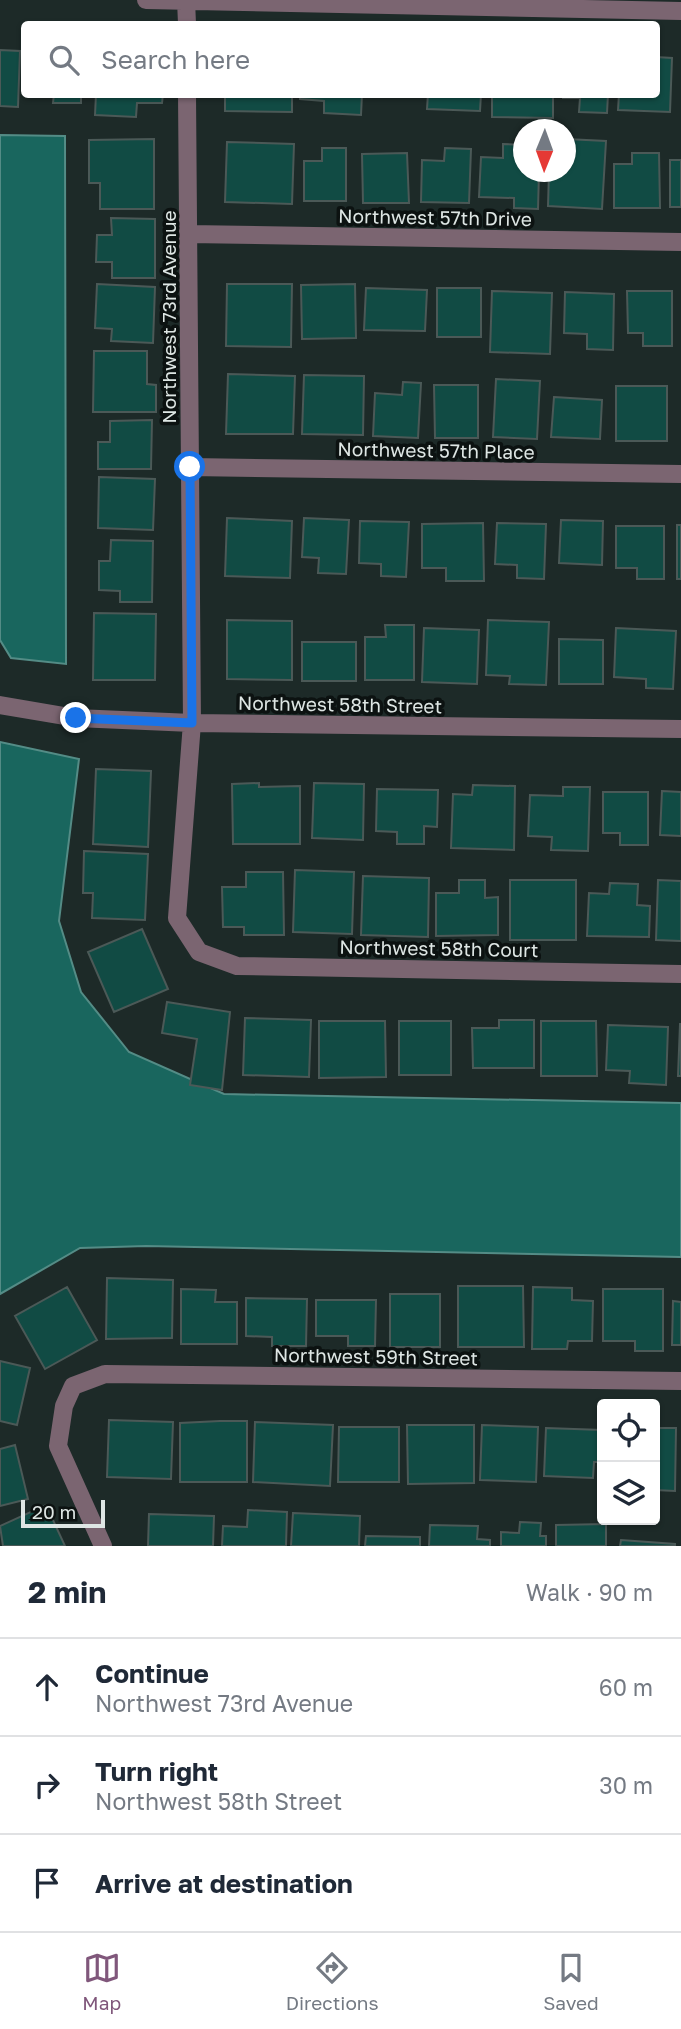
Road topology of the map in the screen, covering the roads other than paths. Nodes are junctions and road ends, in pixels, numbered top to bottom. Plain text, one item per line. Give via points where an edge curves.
1 (146, 0) edge
2 (186, 0) edge
3 (681, 11) edge
4 (187, 21) edge
5 (187, 98) edge
6 (189, 234) junction
7 (681, 242) edge
8 (190, 467) junction
9 (681, 474) edge
10 (0, 705) edge
11 (192, 723) junction
12 (681, 729) edge
13 (199, 952) joint
14 (681, 974) edge
15 (681, 1381) edge
16 (103, 1546) edge

1 - 2 street
2 - 3 street
2 - 4 street
5 - 6 street, Northwest 73rd Avenue
6 - 7 street, Northwest 57th Drive
6 - 8 street, Northwest 73rd Avenue
8 - 9 street, Northwest 57th Place
8 - 11 street, Northwest 73rd Avenue
10 - 11 street, Northwest 58th Street via 76,718
11 - 12 street, Northwest 58th Street
11 - 13 street, Northwest 73rd Avenue via 177,918
13 - 14 street, Northwest 58th Court via 237,966
15 - 16 street, Northwest 59th Street via 105,1374 73,1386 64,1406 58,1446

